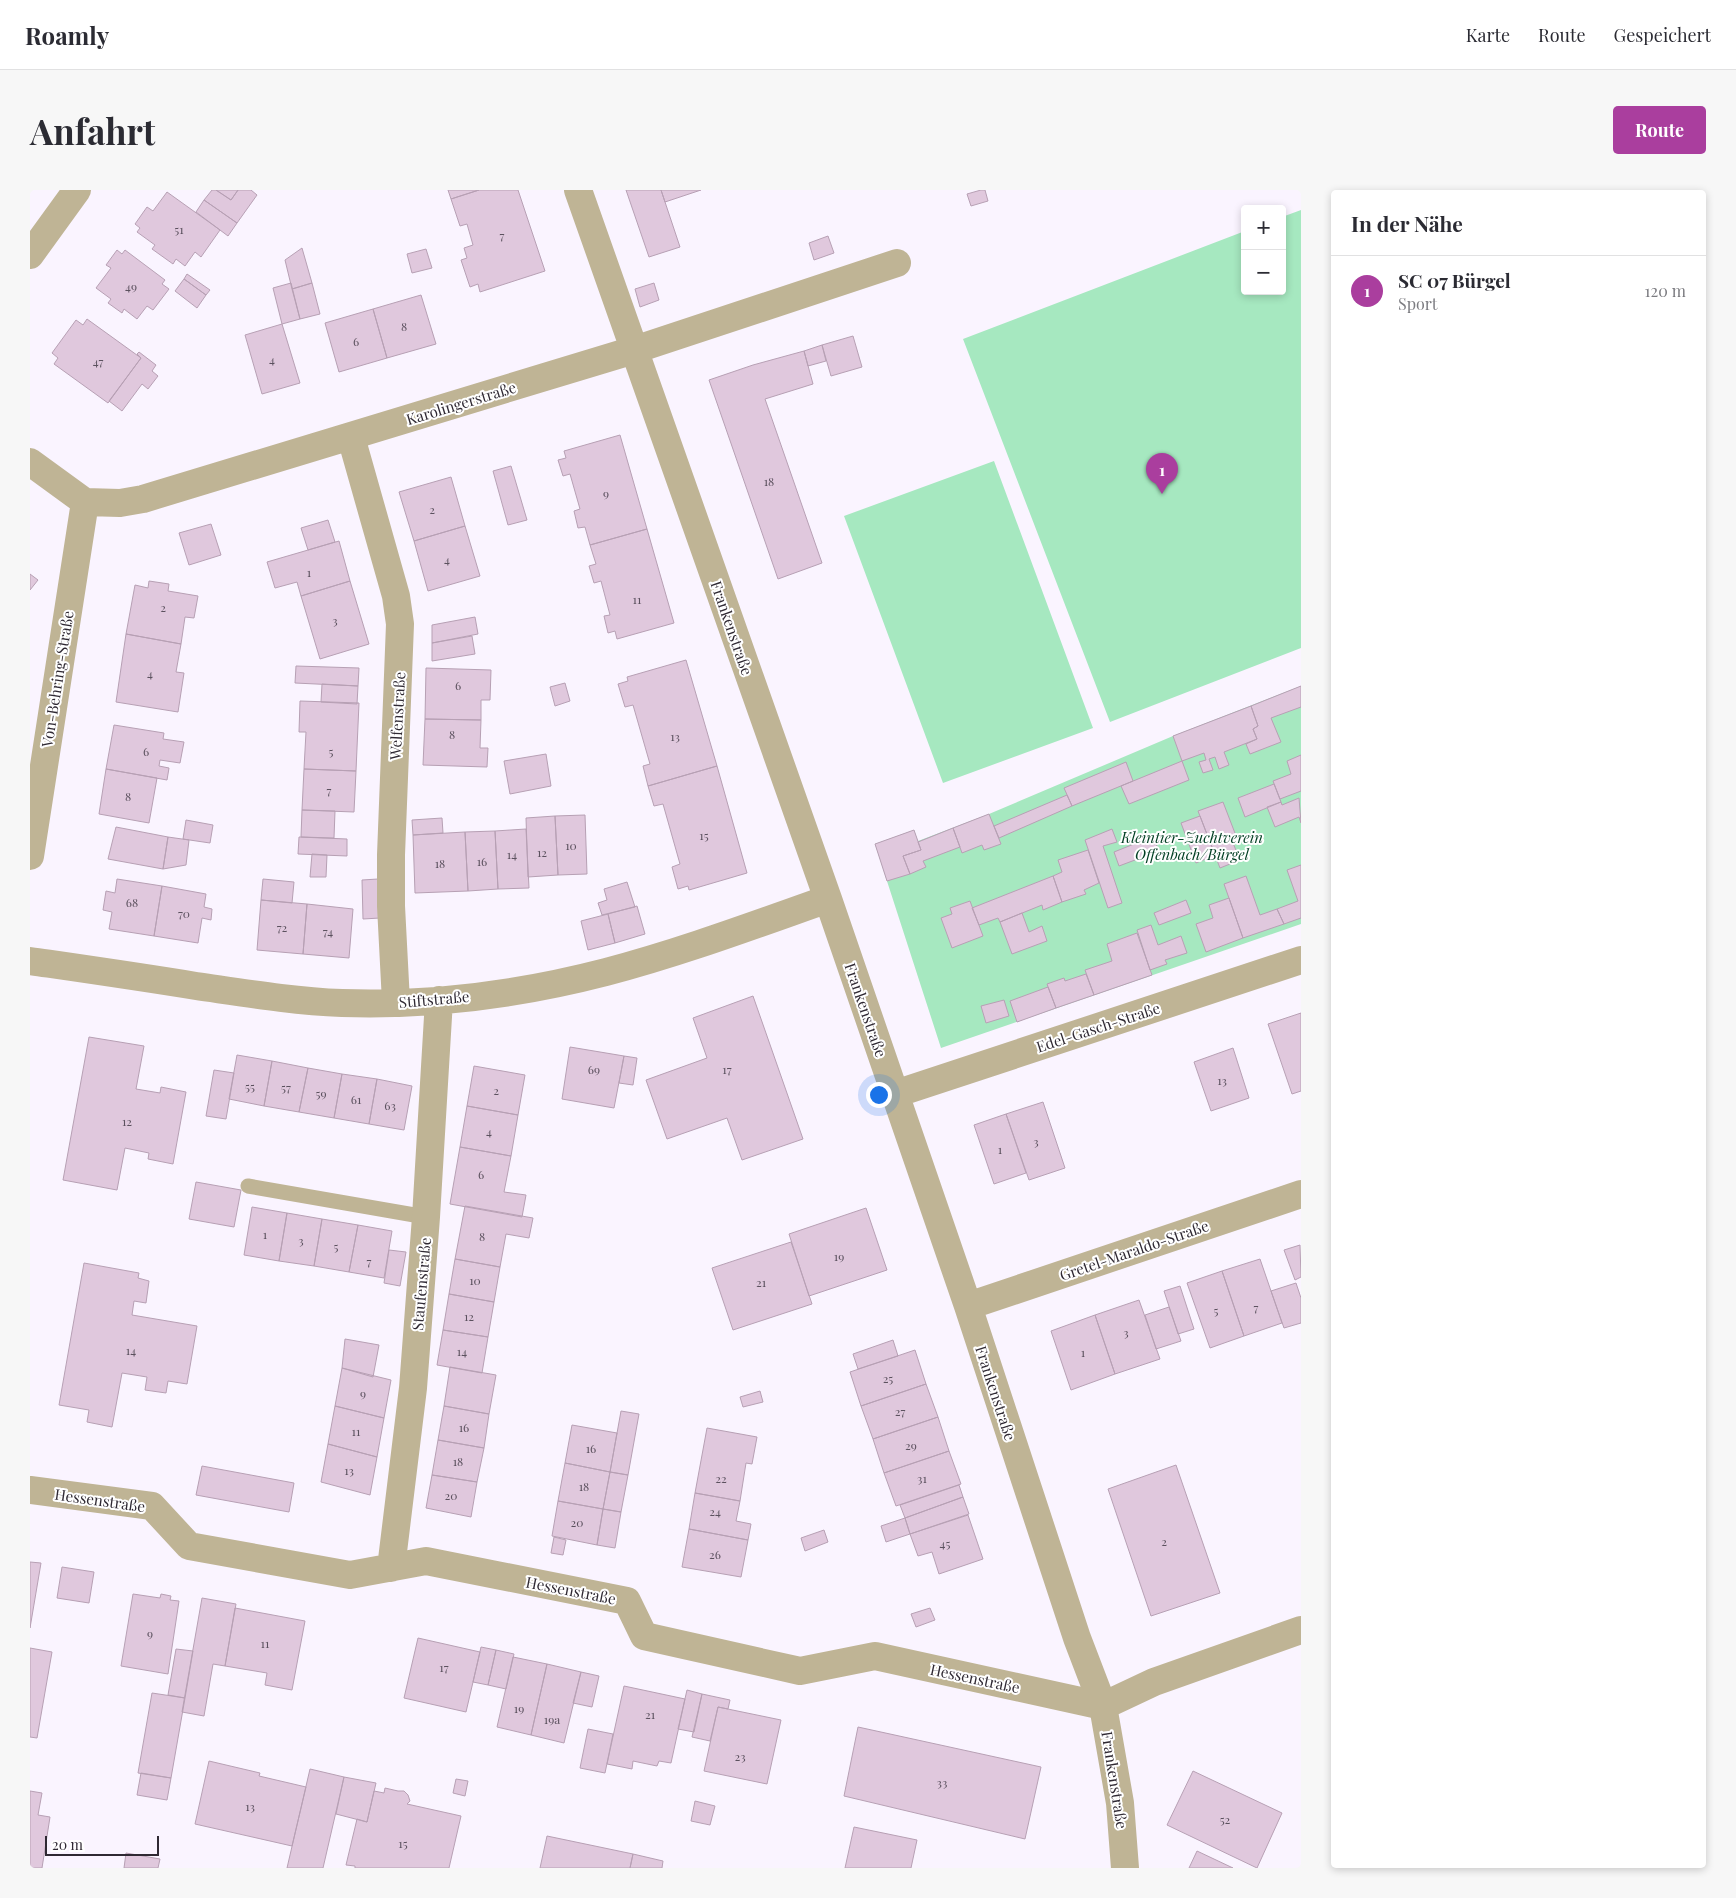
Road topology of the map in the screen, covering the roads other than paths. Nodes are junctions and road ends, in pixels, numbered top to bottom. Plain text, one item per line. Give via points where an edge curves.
1 (77, 190) edge
2 (578, 190) edge
3 (30, 255) edge
4 (897, 262) dead end
5 (634, 350) junction
6 (352, 437) junction
7 (30, 462) edge
8 (85, 502) junction
9 (30, 856) edge
10 (828, 899) junction
11 (30, 960) edge
12 (1301, 960) edge
13 (439, 1000) junction
14 (396, 1002) junction
15 (895, 1094) junction
16 (248, 1186) dead end
17 (1301, 1194) edge
18 (426, 1217) junction
19 (968, 1306) junction
20 (30, 1490) edge
21 (391, 1568) junction
22 (1301, 1630) edge
23 (1103, 1706) junction
24 (1126, 1868) edge

1 - 3 street
2 - 5 street, Frankenstraße
4 - 5 street, Karolingerstraße
5 - 6 street, Karolingerstraße
5 - 10 street, Frankenstraße
6 - 8 street, Karolingerstraße via 143,499 120,503
6 - 14 street, Welfenstraße via 396,596 401,630 391,855
7 - 8 street
8 - 9 street, Von-Behring-Straße
10 - 13 street, Stiftstraße via 667,955 606,972 536,987
10 - 15 street, Frankenstraße
11 - 14 street, Stiftstraße via 301,1000
12 - 15 street, Edel-Gasch-Straße
13 - 14 street, Stiftstraße
13 - 18 street, Staufenstraße
15 - 19 street, Frankenstraße
16 - 18 lane
17 - 19 street, Gretel-Maraldo-Straße
18 - 21 street, Staufenstraße via 413,1388
19 - 23 street, Frankenstraße via 1076,1638
20 - 21 street, Hessenstraße via 152,1506 189,1546 350,1575
21 - 23 street, Hessenstraße via 426,1562 627,1601 644,1636 800,1671 875,1656
22 - 23 street via 1154,1682
23 - 24 street, Frankenstraße via 1120,1803

